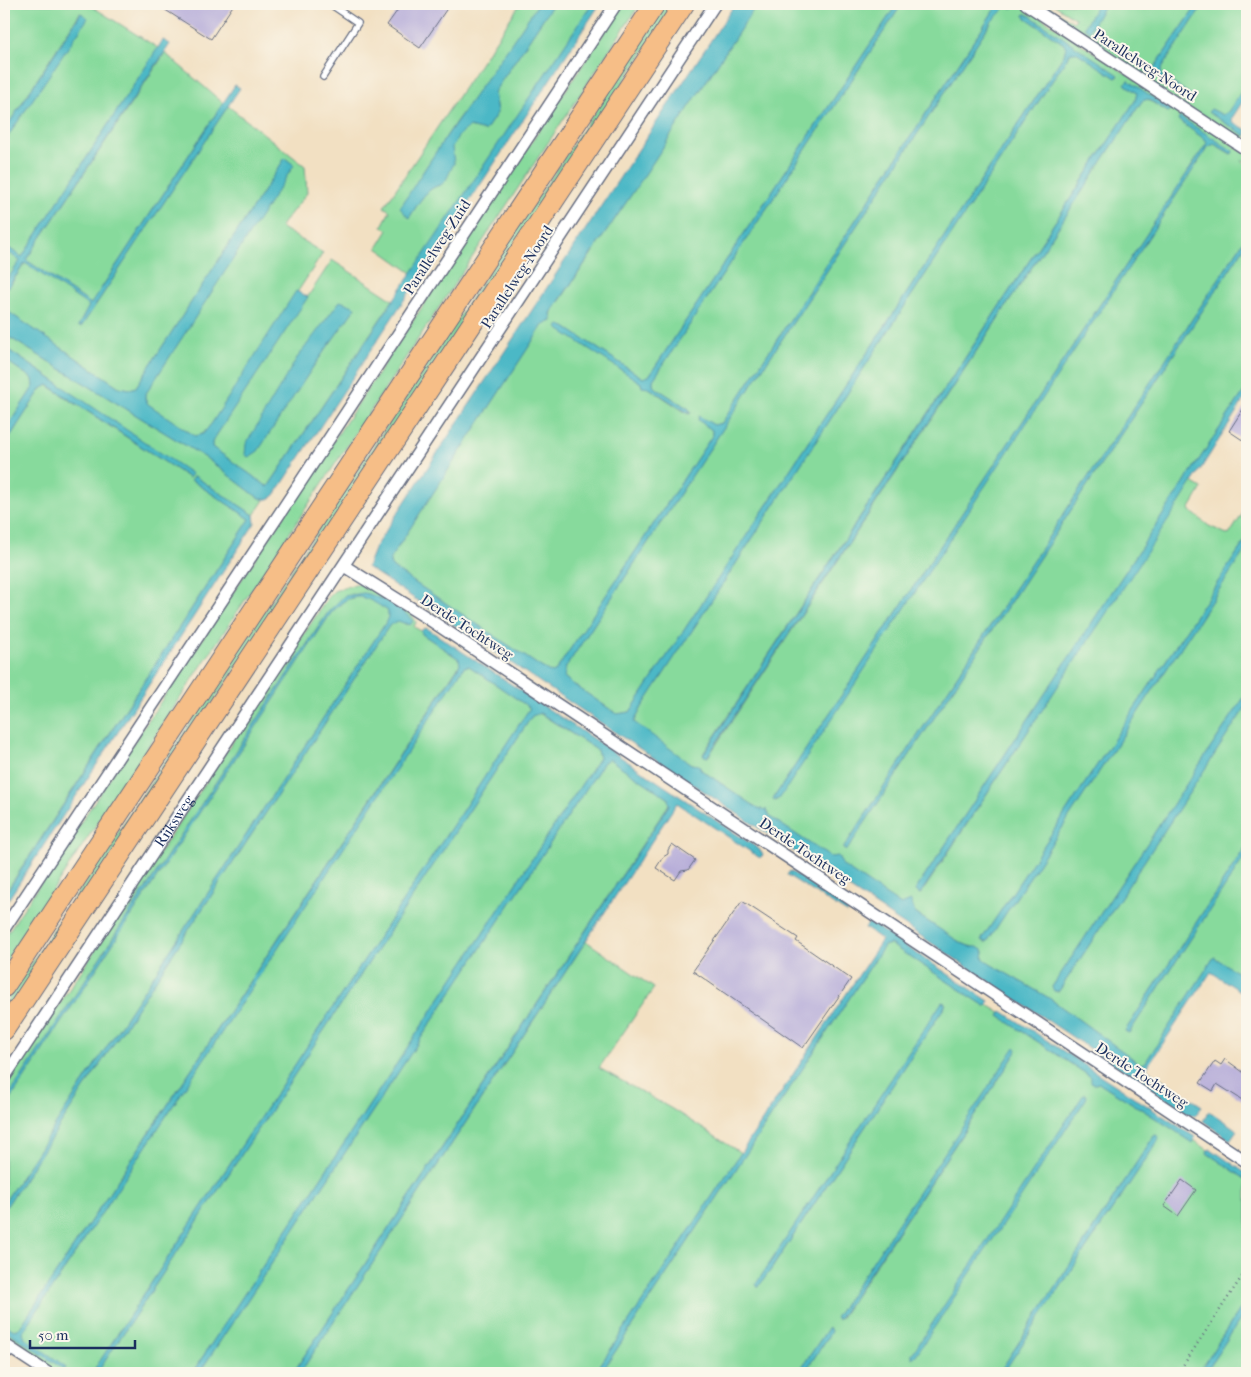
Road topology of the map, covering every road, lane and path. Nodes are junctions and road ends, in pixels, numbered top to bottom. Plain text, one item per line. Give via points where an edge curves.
1 (329, 4) edge
2 (616, 4) edge
3 (655, 4) edge
4 (684, 4) edge
5 (715, 4) edge
6 (1026, 4) edge
7 (323, 77) dead end
8 (1247, 150) edge
9 (344, 566) junction
10 (4, 929) edge
11 (4, 987) edge
12 (4, 1030) edge
13 (4, 1078) edge
14 (1247, 1162) edge
15 (1247, 1269) edge
16 (4, 1344) edge
17 (48, 1373) edge
18 (1178, 1373) edge

1 - 7 lane via 358,23
2 - 10 street, Parallelweg-Zuid
3 - 11 highway
4 - 12 highway, Rijksweg
5 - 9 street, Parallelweg-Noord
6 - 8 street, Parallelweg-Noord
9 - 13 street, Rijksweg
9 - 14 street, Derde Tochtweg
15 - 18 path
16 - 17 street

